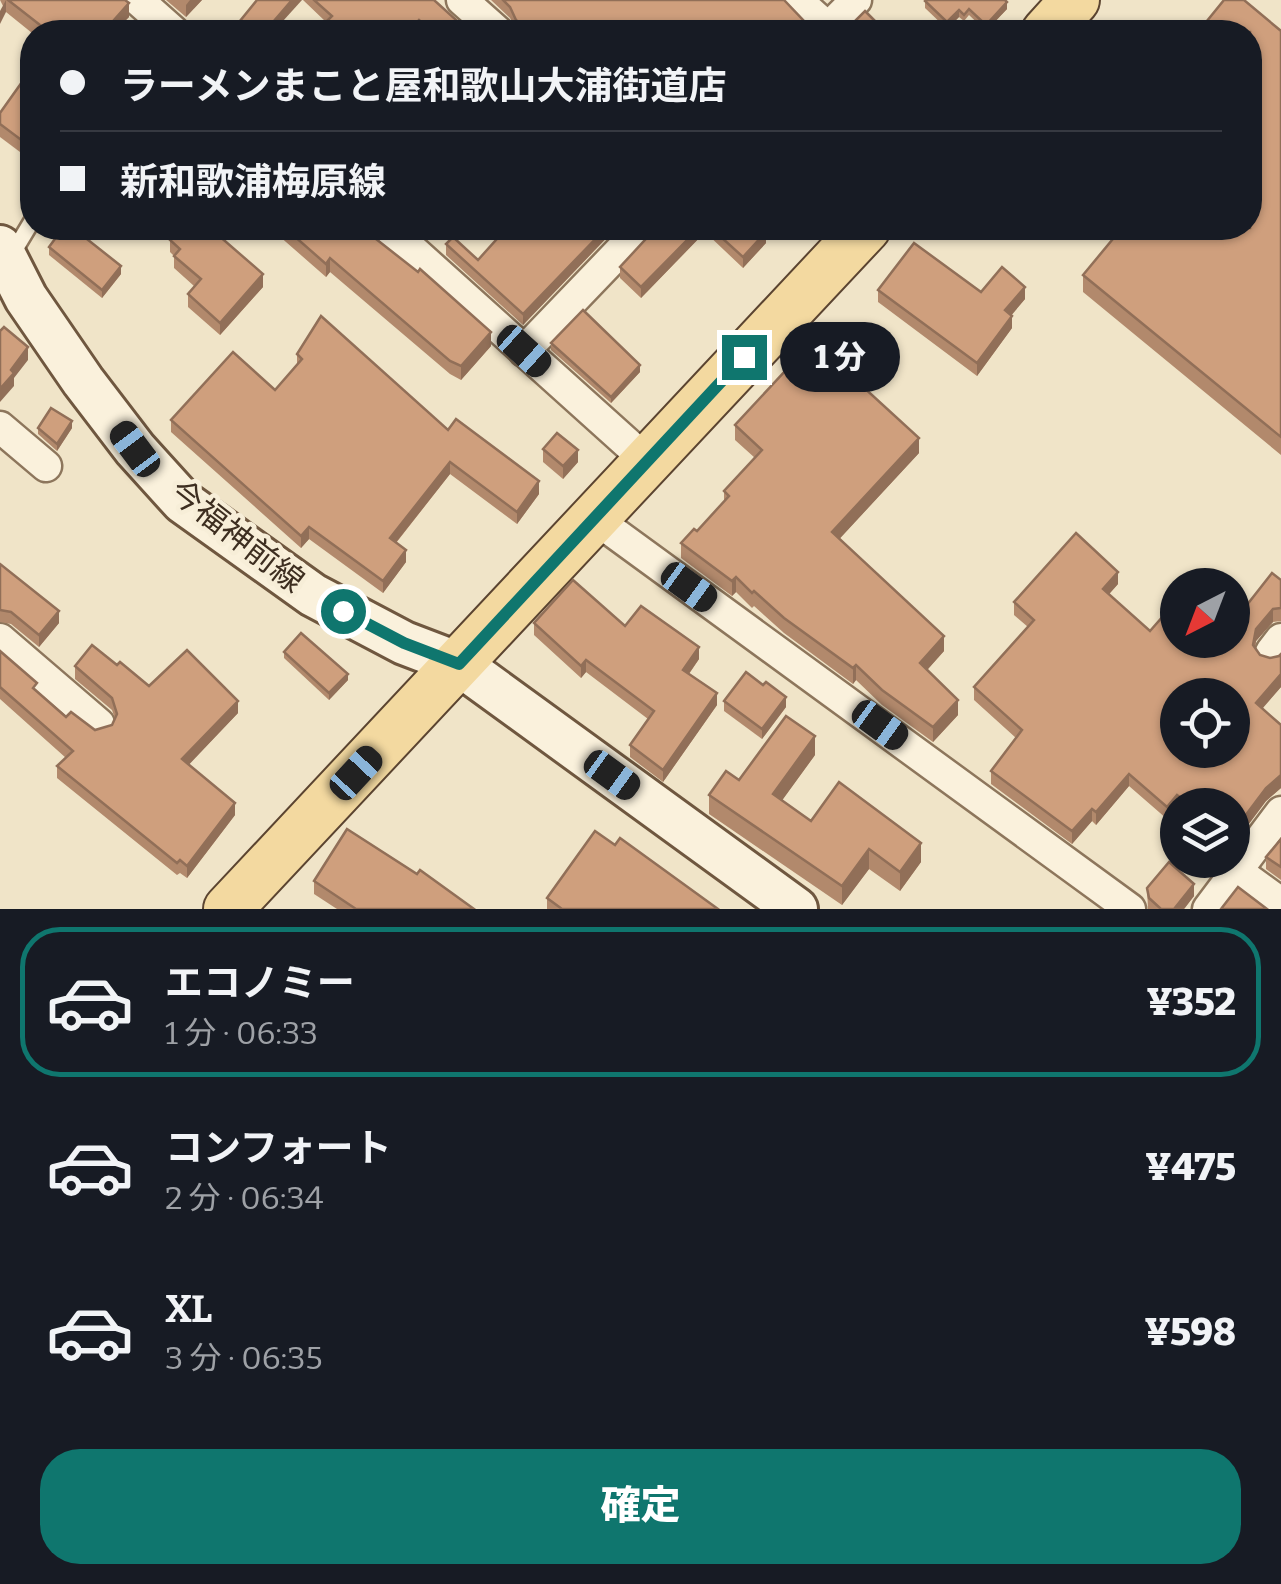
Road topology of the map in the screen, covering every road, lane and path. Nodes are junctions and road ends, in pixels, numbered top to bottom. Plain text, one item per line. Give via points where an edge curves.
1 (462, 0) edge
2 (797, 0) edge
3 (856, 0) edge
4 (1076, 0) edge
5 (484, 20) edge
6 (816, 20) edge
7 (836, 20) edge
8 (1057, 20) edge
9 (20, 238) edge
10 (401, 240) edge
11 (630, 240) edge
12 (855, 240) edge
13 (3, 261) edge
14 (524, 351) junction
15 (0, 427) edge
16 (647, 461) junction
17 (46, 466) dead end
18 (594, 518) junction
19 (0, 639) edge
20 (459, 664) junction
21 (99, 724) edge
22 (1281, 812) edge
23 (1250, 844) edge
24 (1223, 878) edge
25 (1245, 878) edge
26 (1281, 904) edge
27 (228, 909) edge
28 (796, 909) edge
29 (1130, 909) edge
30 (1208, 909) edge

1 - 5 street
2 - 6 street
3 - 7 street
4 - 8 main road
9 - 13 lane
10 - 14 street
11 - 14 street
12 - 16 main road
13 - 20 street, 今福神前線 via 83,381 183,502 313,595
14 - 16 street
15 - 17 street
16 - 18 main road
18 - 20 main road
18 - 29 street
19 - 21 street
20 - 27 main road
20 - 28 street, 今福神前線
22 - 23 street
24 - 30 street
25 - 26 street

